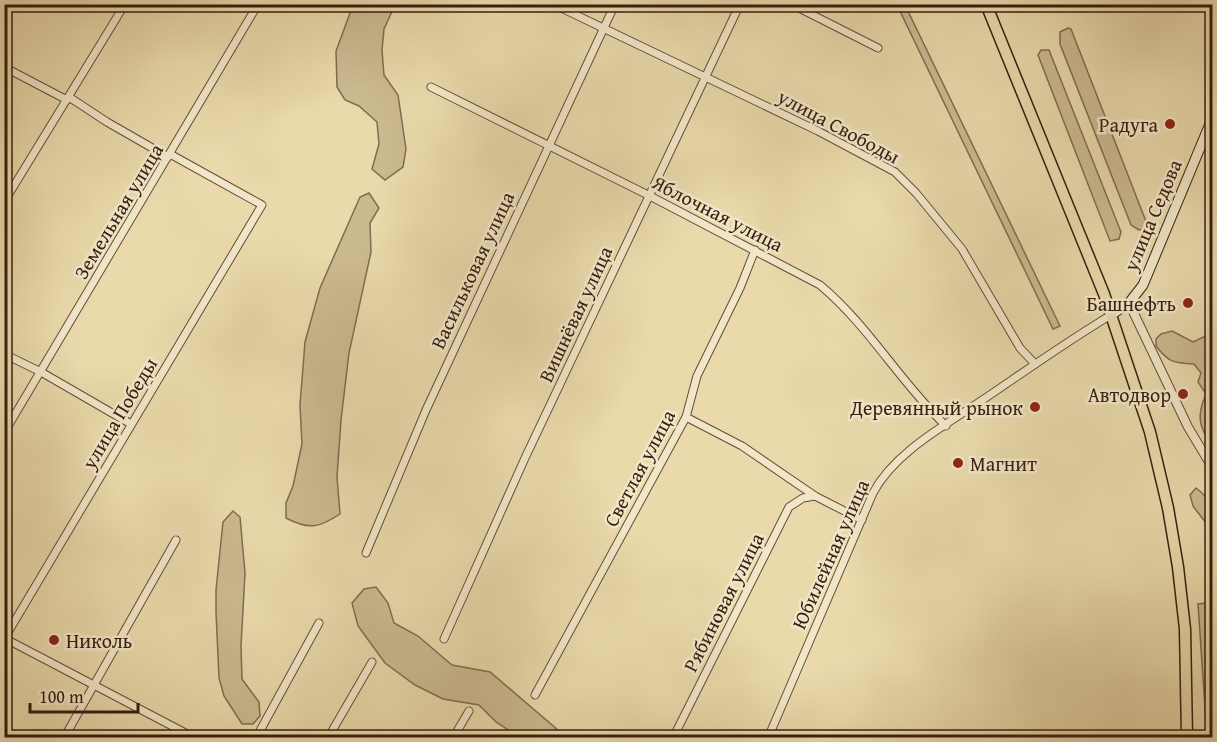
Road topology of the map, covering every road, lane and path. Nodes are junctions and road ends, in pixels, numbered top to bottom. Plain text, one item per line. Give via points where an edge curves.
1 (125, 4) edge
2 (258, 4) edge
3 (553, 4) edge
4 (615, 4) edge
5 (740, 4) edge
6 (791, 4) edge
7 (986, 4) edge
8 (603, 29) junction
9 (878, 48) dead end
10 (4, 67) edge
11 (706, 78) junction
12 (431, 87) dead end
13 (68, 98) junction
14 (1212, 119) edge
15 (548, 145) junction
16 (169, 156) junction
17 (650, 196) junction
18 (4, 202) edge
19 (755, 250) junction
20 (1129, 303) junction
21 (1112, 315) junction
22 (4, 354) edge
23 (1035, 364) junction
24 (41, 372) junction
25 (686, 417) junction
26 (131, 424) junction
27 (945, 426) junction
28 (4, 433) edge
29 (1212, 467) edge
30 (815, 496) junction
31 (862, 520) junction
32 (176, 540) dead end
33 (366, 553) dead end
34 (319, 623) dead end
35 (5, 638) edge
36 (444, 639) dead end
37 (372, 662) dead end
38 (95, 686) junction
39 (535, 695) dead end
40 (469, 711) dead end
41 (184, 735) edge
42 (64, 738) edge
43 (195, 738) edge
44 (256, 738) edge
45 (328, 738) edge
46 (453, 738) edge
47 (673, 738) edge
48 (768, 738) edge
49 (1187, 738) edge

1 - 13 street
2 - 16 street, Земельная улица
3 - 8 street, улица Свободы
4 - 8 street, Васильковая улица
5 - 11 street, Вишнёвая улица
6 - 9 street
7 - 21 main road
8 - 11 street, улица Свободы
8 - 15 street, Васильковая улица
10 - 13 street
11 - 17 street, Вишнёвая улица
11 - 23 street, улица Свободы via 895,172 962,249 1020,348
12 - 15 street, Яблочная улица
13 - 16 street
13 - 18 street
14 - 20 main road, улица Седова via 1143,285
15 - 17 street, Яблочная улица
15 - 33 street, Васильковая улица via 426,410
16 - 24 street, Земельная улица
16 - 26 street, улица Победы via 262,205
17 - 19 street, Яблочная улица
17 - 36 street, Вишнёвая улица
19 - 25 street, Светлая улица via 697,376
19 - 27 street, Яблочная улица via 820,285 840,302
20 - 21 main road, улица Седова
20 - 29 street via 1188,428
21 - 23 street, Юбилейная улица
21 - 49 main road via 1150,432 1178,567 1185,629
22 - 24 street
23 - 27 street, Юбилейная улица
24 - 26 street
24 - 28 street, Земельная улица
25 - 30 street via 742,446
25 - 39 street, Светлая улица
26 - 35 street, улица Победы
27 - 31 street, Юбилейная улица via 891,467 873,493
30 - 31 street
30 - 47 street, Рябиновая улица via 789,507
31 - 48 street, Юбилейная улица
32 - 38 street
34 - 44 street
35 - 38 street
37 - 45 street
38 - 41 street
38 - 42 street
40 - 46 street
41 - 43 street

